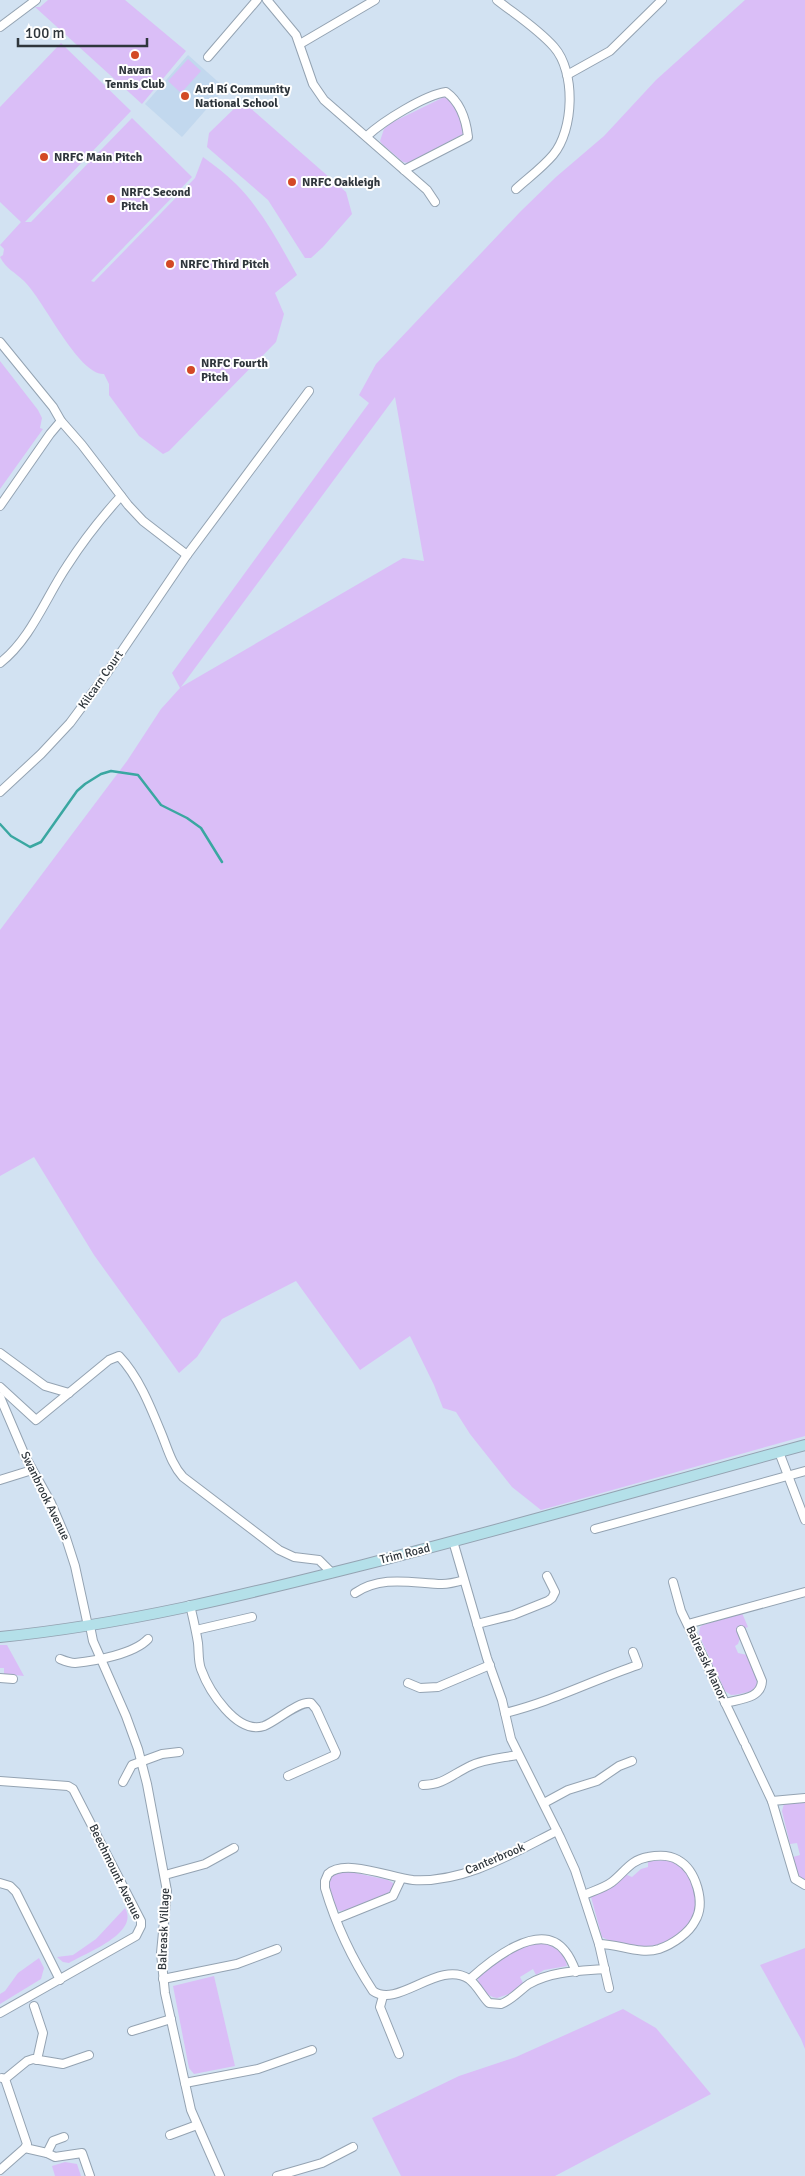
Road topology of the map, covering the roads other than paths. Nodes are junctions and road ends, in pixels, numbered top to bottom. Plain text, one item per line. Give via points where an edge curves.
1 (36, 0) edge
2 (257, 0) edge
3 (267, 0) edge
4 (375, 0) edge
5 (497, 0) edge
6 (512, 0) edge
7 (662, 0) edge
8 (506, 6) junction
9 (0, 26) edge
10 (300, 44) junction
11 (208, 57) dead end
12 (567, 75) junction
13 (367, 136) junction
14 (404, 170) junction
15 (516, 189) dead end
16 (435, 202) dead end
17 (0, 342) edge
18 (309, 391) dead end
19 (61, 421) junction
20 (121, 496) junction
21 (0, 506) edge
22 (187, 555) junction
23 (0, 663) edge
24 (0, 792) edge
25 (0, 1352) edge
26 (0, 1387) edge
27 (68, 1393) junction
28 (0, 1397) edge
29 (805, 1445) edge
30 (779, 1452) junction
31 (32, 1470) junction
32 (805, 1471) edge
33 (788, 1476) junction
34 (0, 1480) edge
35 (805, 1520) edge
36 (595, 1529) dead end
37 (453, 1541) junction
38 (332, 1572) junction
39 (547, 1576) dead end
40 (464, 1580) junction
41 (673, 1582) dead end
42 (355, 1592) dead end
43 (805, 1592) edge
44 (190, 1605) junction
45 (252, 1617) dead end
46 (477, 1624) junction
47 (688, 1624) junction
48 (89, 1626) junction
49 (196, 1630) junction
50 (741, 1630) dead end
51 (0, 1637) edge
52 (148, 1640) dead end
53 (633, 1652) dead end
54 (101, 1658) junction
55 (60, 1659) dead end
56 (490, 1665) junction
57 (0, 1678) edge
58 (13, 1679) dead end
59 (408, 1683) dead end
60 (725, 1703) junction
61 (505, 1713) junction
62 (179, 1752) dead end
63 (517, 1755) junction
64 (141, 1760) junction
65 (632, 1761) dead end
66 (288, 1776) dead end
67 (0, 1781) edge
68 (123, 1782) dead end
69 (423, 1785) dead end
70 (805, 1798) edge
71 (772, 1801) junction
72 (544, 1803) junction
73 (557, 1830) junction
74 (234, 1848) dead end
75 (165, 1875) junction
76 (401, 1878) junction
77 (0, 1883) edge
78 (805, 1885) edge
79 (584, 1895) junction
80 (336, 1919) junction
81 (599, 1944) junction
82 (277, 1949) dead end
83 (605, 1969) junction
84 (576, 1972) junction
85 (163, 1979) junction
86 (60, 1980) junction
87 (470, 1980) junction
88 (609, 1988) dead end
89 (383, 1996) junction
90 (34, 2006) dead end
91 (0, 2012) edge
92 (171, 2020) junction
93 (132, 2030) dead end
94 (312, 2050) dead end
95 (399, 2054) dead end
96 (89, 2055) dead end
97 (37, 2060) junction
98 (3, 2078) edge
99 (185, 2083) junction
100 (197, 2125) junction
101 (170, 2135) dead end
102 (64, 2137) dead end
103 (353, 2147) dead end
104 (26, 2148) junction
105 (47, 2152) junction
106 (0, 2170) edge
107 (90, 2176) edge
108 (220, 2176) edge
109 (277, 2176) edge

1 - 9 street
2 - 11 street
3 - 10 street
4 - 10 street
5 - 8 street
6 - 8 street
7 - 12 street via 610,51
8 - 12 street via 555,48
10 - 13 street via 313,84 324,100
12 - 15 street via 570,88 566,128 554,154
13 - 14 street
13 - 14 street via 379,125 435,94 446,92 455,98 467,124 468,136
14 - 16 street via 427,190
17 - 19 street
18 - 22 street, Kilcarn Court
19 - 20 street
19 - 21 street
20 - 22 street via 143,521
20 - 23 street via 67,565 20,644
22 - 24 street, Kilcarn Court via 70,723
25 - 27 street via 45,1386
26 - 27 street via 36,1420
27 - 38 street via 109,1360 119,1356 128,1365 183,1477 279,1550 294,1558 319,1560
28 - 31 street, Swanbrook Avenue
29 - 30 main road, Trim Road
30 - 33 street
30 - 37 main road, Trim Road
31 - 34 street
31 - 48 street, Swanbrook Avenue via 51,1503 68,1545
32 - 33 street
33 - 35 street
33 - 36 street
37 - 38 main road, Trim Road
37 - 40 street
38 - 44 main road, Trim Road
39 - 46 street via 555,1592 548,1602
40 - 42 street via 442,1584 384,1582
40 - 46 street
41 - 47 street, Balreask Manor
43 - 47 street
44 - 48 main road, Trim Road
44 - 49 street
45 - 49 street
46 - 56 street
47 - 60 street, Balreask Manor
48 - 51 main road, Trim Road
48 - 54 street, Balreask Village
49 - 66 street via 202,1670 211,1689 237,1722 257,1728 302,1704 312,1704 316,1709 336,1753
50 - 60 street via 762,1687 756,1695
52 - 54 street via 138,1648
53 - 61 street via 638,1665 543,1702
54 - 55 street via 74,1663
54 - 64 street, Balreask Village
56 - 59 street via 438,1687 420,1688
56 - 61 street
57 - 58 street
60 - 71 street, Balreask Manor
61 - 63 street
62 - 64 street
63 - 69 street via 479,1762 435,1785
63 - 72 street
64 - 68 street via 132,1765
64 - 75 street, Balreask Village
65 - 72 street via 597,1781 568,1790
67 - 86 street, Beechmount Avenue via 73,1789 141,1921 136,1936
70 - 71 street
71 - 78 street, Balreask Manor via 795,1879
72 - 73 street
73 - 76 street, Canterbrook via 470,1871 427,1880
73 - 79 street
74 - 75 street via 205,1864
75 - 85 street, Balreask Village
76 - 80 street via 393,1896
76 - 80 street, Canterbrook via 352,1868 341,1867 331,1871 326,1877 325,1888
77 - 86 street via 16,1892
79 - 81 street
79 - 81 street via 613,1882 638,1859 663,1856 680,1861 698,1890 696,1920 690,1929 669,1944 648,1951
80 - 89 street, Canterbrook via 365,1979 373,1991
81 - 83 street
82 - 85 street via 237,1964
83 - 84 street
83 - 88 street
84 - 87 street via 544,1978 501,2004 489,2003
84 - 87 street via 564,1949 557,1943 538,1940 506,1951
85 - 92 street, Balreask Village
86 - 91 street, Beechmount Avenue
87 - 89 street via 448,1975
89 - 95 street via 380,2007
90 - 97 street via 43,2033
92 - 93 street
92 - 99 street, Balreask Village
94 - 99 street via 258,2069
96 - 97 street via 63,2064
97 - 98 street via 27,2061
98 - 104 street via 27,2140
99 - 100 street, Balreask Village
100 - 101 street
100 - 108 street, Balreask Village
102 - 105 street via 53,2141
103 - 109 street via 322,2163
104 - 105 street
104 - 106 street
105 - 107 street via 61,2158 82,2153

